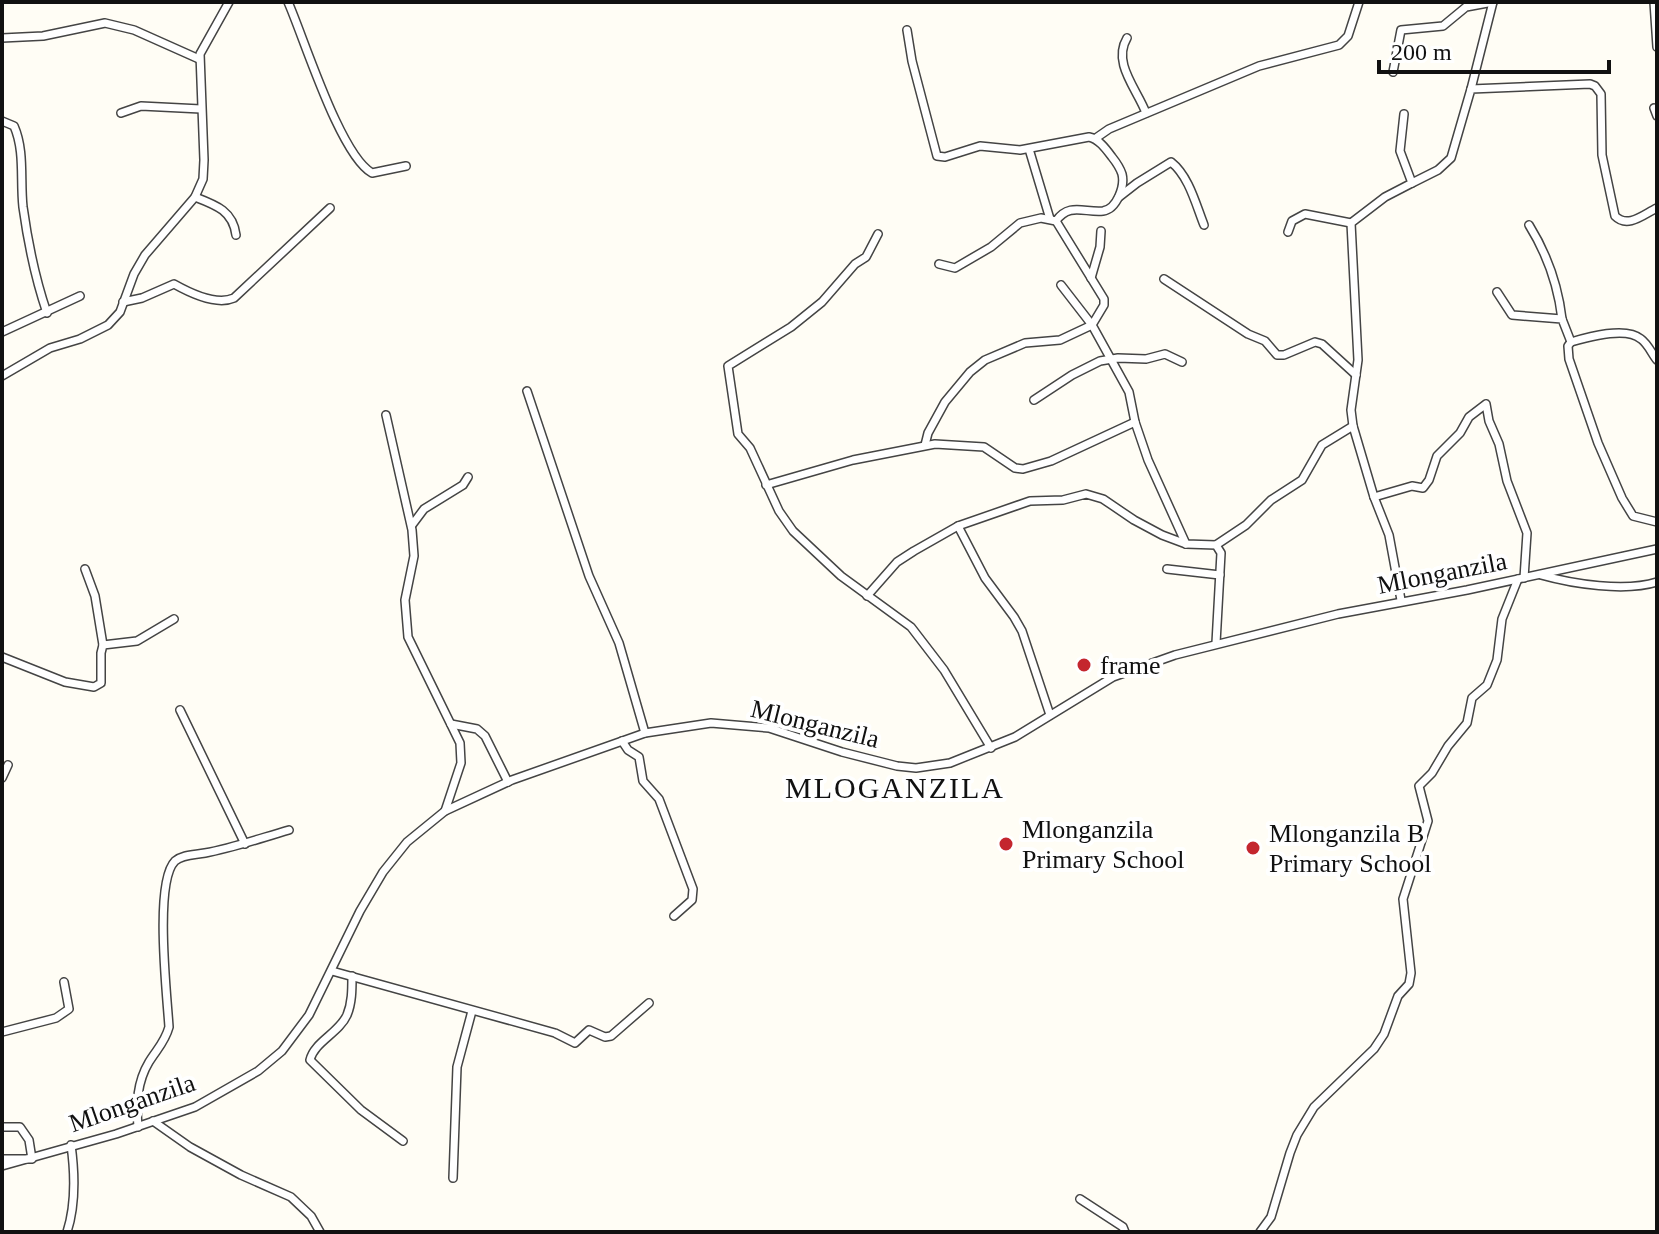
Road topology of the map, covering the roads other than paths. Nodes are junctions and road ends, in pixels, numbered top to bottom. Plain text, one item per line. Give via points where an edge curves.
1 (229, 2) edge
2 (288, 2) edge
3 (1359, 2) edge
4 (1493, 2) edge
5 (1654, 2) edge
6 (1656, 18) edge
7 (907, 30) dead end
8 (2, 38) edge
9 (1127, 38) dead end
10 (1657, 47) edge
11 (199, 59) junction
12 (1393, 72) dead end
13 (1471, 89) junction
14 (201, 109) junction
15 (121, 113) dead end
16 (1146, 113) junction
17 (1404, 114) dead end
18 (2, 121) edge
19 (1096, 138) junction
20 (1029, 149) junction
21 (406, 166) dead end
22 (1412, 183) junction
23 (195, 197) junction
24 (1117, 199) junction
25 (330, 208) dead end
26 (1657, 208) edge
27 (1053, 220) junction
28 (1351, 223) junction
29 (1204, 225) dead end
30 (1529, 225) dead end
31 (1101, 231) dead end
32 (1288, 232) dead end
33 (878, 234) dead end
34 (236, 235) dead end
35 (939, 264) dead end
36 (1091, 278) junction
37 (1164, 279) dead end
38 (1061, 285) dead end
39 (1497, 292) dead end
40 (80, 296) dead end
41 (123, 302) junction
42 (47, 313) junction
43 (1562, 319) junction
44 (1092, 325) junction
45 (2, 332) edge
46 (1571, 342) junction
47 (1111, 359) junction
48 (1657, 360) edge
49 (1182, 362) dead end
50 (1356, 375) junction
51 (2, 376) edge
52 (527, 391) dead end
53 (1034, 400) dead end
54 (386, 415) dead end
55 (1135, 422) junction
56 (1353, 426) junction
57 (925, 445) junction
58 (468, 477) dead end
59 (766, 485) junction
60 (1374, 497) junction
61 (1657, 522) edge
62 (412, 525) junction
63 (958, 526) junction
64 (1186, 544) junction
65 (1216, 545) junction
66 (1657, 549) edge
67 (85, 569) dead end
68 (1167, 569) dead end
69 (1539, 574) junction
70 (1220, 575) junction
71 (1521, 578) junction
72 (1657, 582) edge
73 (867, 596) junction
74 (1401, 600) junction
75 (174, 619) dead end
76 (1216, 643) junction
77 (103, 645) junction
78 (2, 657) edge
79 (180, 710) dead end
80 (1050, 715) junction
81 (451, 724) junction
82 (645, 733) junction
83 (622, 741) junction
84 (991, 748) junction
85 (8, 765) dead end
86 (2, 778) edge
87 (508, 782) junction
88 (445, 811) junction
89 (289, 830) dead end
90 (245, 844) junction
91 (674, 916) dead end
92 (332, 971) junction
93 (352, 976) junction
94 (64, 982) dead end
95 (649, 1003) dead end
96 (472, 1011) junction
97 (2, 1032) edge
98 (153, 1121) junction
99 (2, 1127) edge
100 (138, 1127) junction
101 (403, 1141) dead end
102 (71, 1145) junction
103 (2, 1159) edge
104 (32, 1159) junction
105 (2, 1166) edge
106 (453, 1178) dead end
107 (1080, 1199) dead end
108 (67, 1232) edge
109 (320, 1232) edge
110 (1125, 1232) edge
111 (1260, 1232) edge

1 - 11 street
2 - 21 street via 330,108 359,160 372,173
3 - 16 street via 1348,36 1339,45 1259,66
4 - 12 street via 1466,7 1443,26 1401,30
4 - 13 street
5 - 6 street
6 - 10 street
7 - 20 street via 937,156 980,146
8 - 11 street via 105,23
9 - 16 street via 1121,59
11 - 14 street
13 - 22 street via 1451,158
13 - 26 street via 1595,86 1601,94 1602,155 1615,216 1627,222
14 - 15 street via 141,106
14 - 23 street via 204,171
16 - 19 street
17 - 22 street via 1400,151
18 - 42 street via 14,126 19,138 25,219
19 - 20 street
19 - 24 street via 1121,170
20 - 27 street
22 - 28 street
23 - 34 street via 225,211
23 - 41 street via 145,255
24 - 27 street via 1105,211 1070,210
24 - 29 street via 1171,162 1186,181
25 - 41 street via 226,302 174,284
27 - 35 street via 1020,223 955,268
27 - 36 street
28 - 32 street via 1305,214 1292,221
28 - 50 street
30 - 43 street via 1551,269
31 - 36 street
33 - 59 street via 866,257 822,302 728,366 738,434
36 - 44 street via 1105,302
37 - 50 street via 1265,341 1277,355 1315,342
38 - 44 street
39 - 43 street via 1512,315
40 - 42 street
41 - 51 street via 101,329 50,348
42 - 45 street
43 - 46 street
44 - 47 street
44 - 57 street via 1060,340 1025,343 985,360 947,399
46 - 48 street via 1631,335 1640,337
46 - 61 street via 1569,359 1622,498 1633,516
47 - 49 street via 1165,354
47 - 53 street via 1083,369
47 - 55 street via 1129,392
50 - 56 street
52 - 82 street via 589,576 619,643
54 - 62 street
55 - 57 street via 1023,469 984,447
55 - 64 street
56 - 60 street
56 - 65 street via 1322,445 1302,480
57 - 59 street
58 - 62 street via 424,509
59 - 73 street via 793,531
60 - 71 street via 1423,488 1437,456 1486,404 1527,533
60 - 74 street via 1389,535
62 - 81 street via 414,556 405,624
63 - 64 street via 1030,501 1086,494
63 - 73 street via 897,562
63 - 80 street via 985,578 1022,631
64 - 65 street
65 - 70 street
66 - 69 street, Mlonganzila
67 - 77 street
68 - 70 street
69 - 71 street, Mlonganzila
69 - 72 street via 1575,583
70 - 76 street
71 - 74 street, Mlonganzila
71 - 111 street via 1502,619 1497,660 1487,685 1472,698 1467,723 1419,786 1428,821 1404,892 1409,984 1374,1049 1314,1107 1290,1153 1271,1217
73 - 84 street via 911,627
74 - 76 street, Mlonganzila
75 - 77 street via 137,641
76 - 80 street, Mlonganzila via 1113,677
77 - 78 street via 101,683 94,687 65,682
79 - 90 street
80 - 84 street, Mlonganzila
81 - 87 street via 485,736
81 - 88 street via 461,763
82 - 83 street, Mlonganzila
82 - 84 street, Mlonganzila via 711,723 769,728 866,759 916,768
83 - 87 street, Mlonganzila
83 - 91 street via 639,757 643,781 659,799 693,889 692,900
85 - 86 street
87 - 88 street, Mlonganzila
88 - 92 street, Mlonganzila via 407,842 383,872
89 - 90 street
90 - 100 street via 185,856 174,862 165,880 169,1027 140,1083
92 - 93 street
92 - 98 street, Mlonganzila via 282,1051 195,1107
93 - 96 street
93 - 101 street via 346,1019 310,1060 361,1110
94 - 97 street via 69,1009 56,1018
95 - 96 street via 611,1036 589,1030 575,1043
96 - 106 street via 457,1067
98 - 100 street, Mlonganzila
98 - 109 street via 228,1168 291,1197
99 - 104 street via 25,1132
100 - 102 street, Mlonganzila
102 - 104 street, Mlonganzila
102 - 108 street via 75,1173
103 - 104 street
104 - 105 street, Mlonganzila
107 - 110 street

